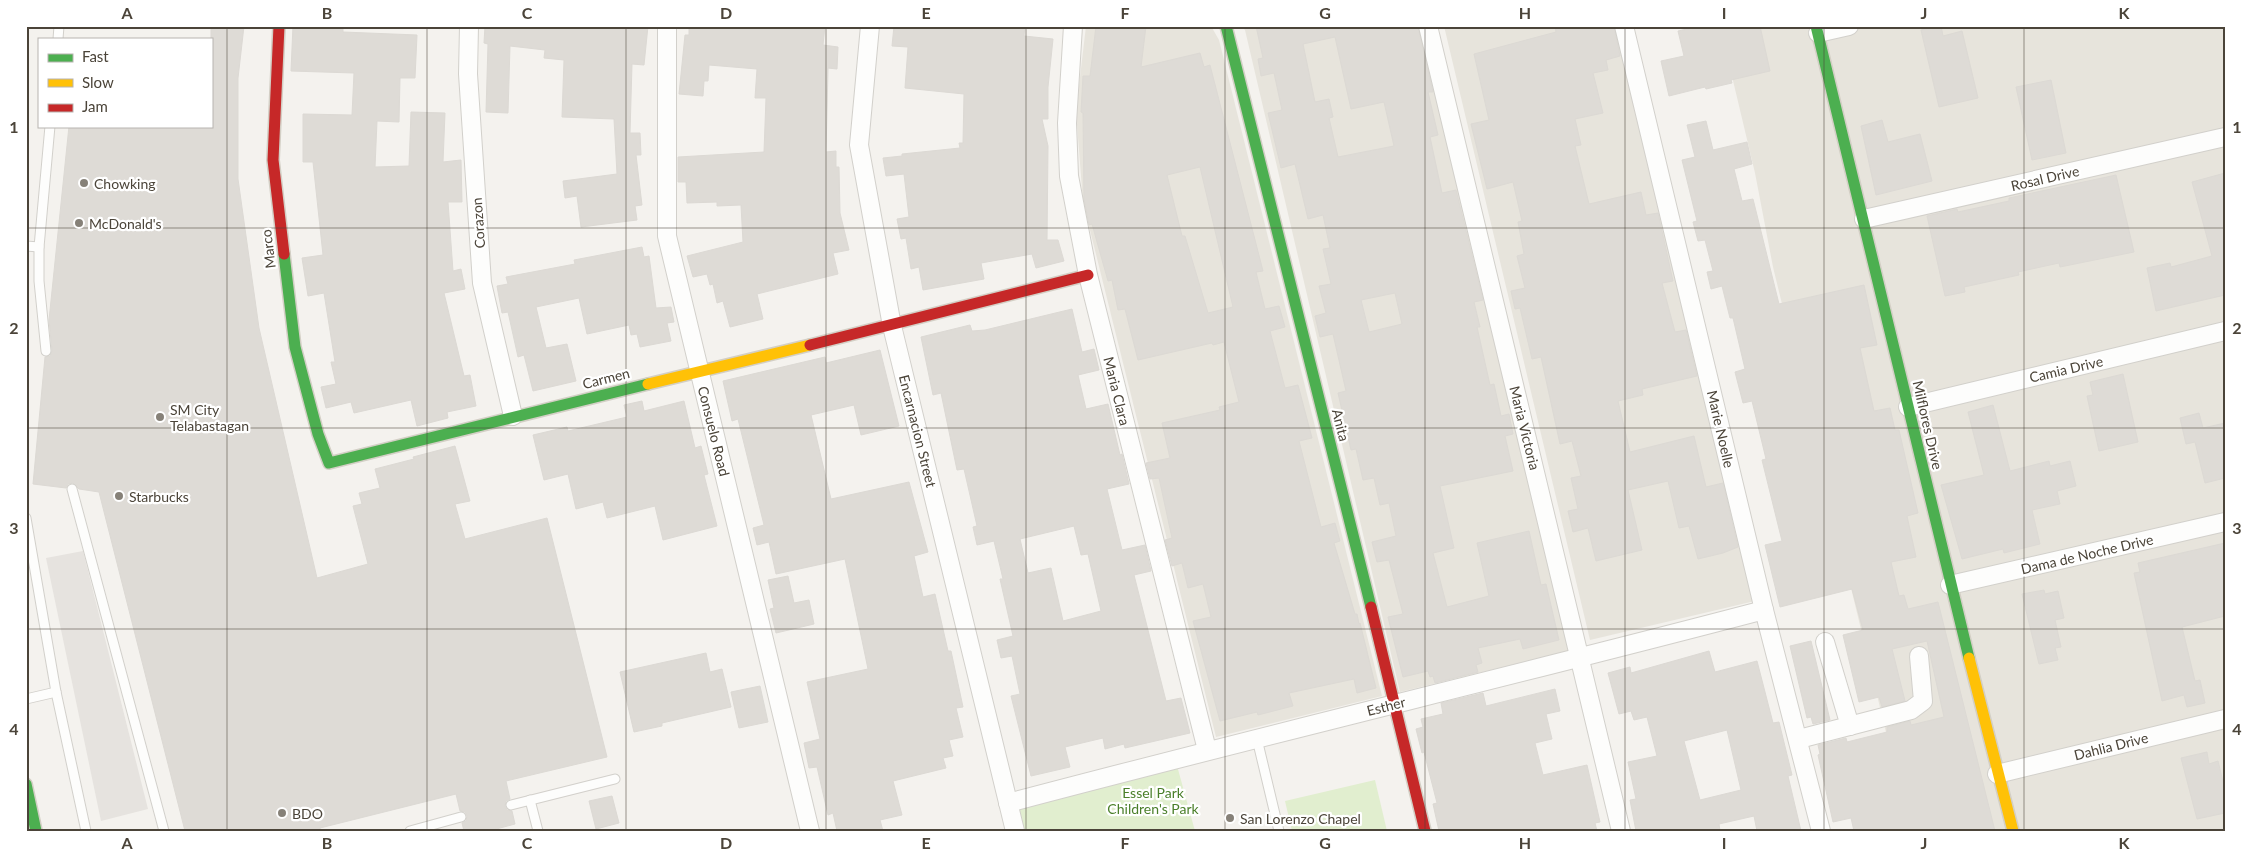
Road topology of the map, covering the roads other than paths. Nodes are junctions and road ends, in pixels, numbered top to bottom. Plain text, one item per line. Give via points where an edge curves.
1 (279, 26) edge
2 (469, 26) edge
3 (667, 26) edge
4 (870, 26) edge
5 (1073, 26) edge
6 (1226, 26) edge
7 (1428, 26) edge
8 (1624, 26) edge
9 (1849, 26) edge
10 (1817, 30) edge
11 (50, 128) edge
12 (2225, 136) edge
13 (1864, 219) junction
14 (26, 246) edge
15 (39, 247) junction
16 (1088, 275) junction
17 (892, 326) junction
18 (2225, 331) edge
19 (46, 351) dead end
20 (700, 371) junction
21 (1908, 407) junction
22 (513, 416) junction
23 (328, 463) joint
24 (72, 489) dead end
25 (26, 518) edge
26 (2225, 522) edge
27 (1950, 585) junction
28 (1764, 610) junction
29 (1825, 642) dead end
30 (1919, 656) dead end
31 (1581, 658) junction
32 (56, 692) junction
33 (26, 699) edge
34 (1395, 703) junction
35 (2225, 719) edge
36 (1850, 726) junction
37 (1257, 739) junction
38 (1799, 739) junction
39 (1207, 750) junction
40 (1997, 774) junction
41 (615, 779) dead end
42 (26, 784) edge
43 (530, 800) junction
44 (1008, 803) junction
45 (511, 805) dead end
46 (461, 818) dead end
47 (36, 831) edge
48 (86, 831) edge
49 (164, 831) edge
50 (410, 831) edge
51 (538, 831) edge
52 (810, 831) edge
53 (1015, 831) edge
54 (1279, 831) edge
55 (1425, 831) edge
56 (1621, 831) edge
57 (1821, 831) edge
58 (2013, 831) edge

1 - 23 main road, Marco via 273,160 295,347
2 - 22 street, Corazon via 468,74 482,283
3 - 20 street, Consuelo Road via 667,236
4 - 17 street, Encarnacion Street via 859,146
5 - 16 street, Maria Clara via 1067,123 1069,176
6 - 34 main road, Anita
7 - 31 street, Maria Victoria
8 - 28 street, Marie Noelle
9 - 10 street
10 - 13 main road, Milflores Drive
11 - 15 lane
12 - 13 street, Rosal Drive
13 - 21 main road, Milflores Drive
14 - 15 lane
15 - 19 lane
16 - 17 main road, Carmen
16 - 39 street, Maria Clara
17 - 20 main road, Carmen
17 - 44 street, Encarnacion Street
18 - 21 street, Camia Drive
20 - 22 main road, Carmen
20 - 52 street, Consuelo Road
21 - 27 main road, Milflores Drive
22 - 23 main road, Carmen
24 - 49 lane
25 - 32 lane
26 - 27 street, Dama de Noche Drive
27 - 40 main road, Milflores Drive
28 - 31 street, Esther
28 - 38 street, Marie Noelle
29 - 36 street
30 - 36 street via 1923,701 1911,710
31 - 34 street, Esther
31 - 56 street, Maria Victoria
32 - 33 lane
32 - 48 lane
34 - 37 street, Esther
34 - 55 main road, Anita
35 - 40 street, Dahlia Drive
36 - 38 street
37 - 39 street, Esther
37 - 54 lane
38 - 57 street, Marie Noelle
39 - 44 street, Esther
40 - 58 main road, Milflores Drive
41 - 43 lane
42 - 47 main road
43 - 45 lane
43 - 51 lane
44 - 53 street, Encarnacion Street
46 - 50 lane

